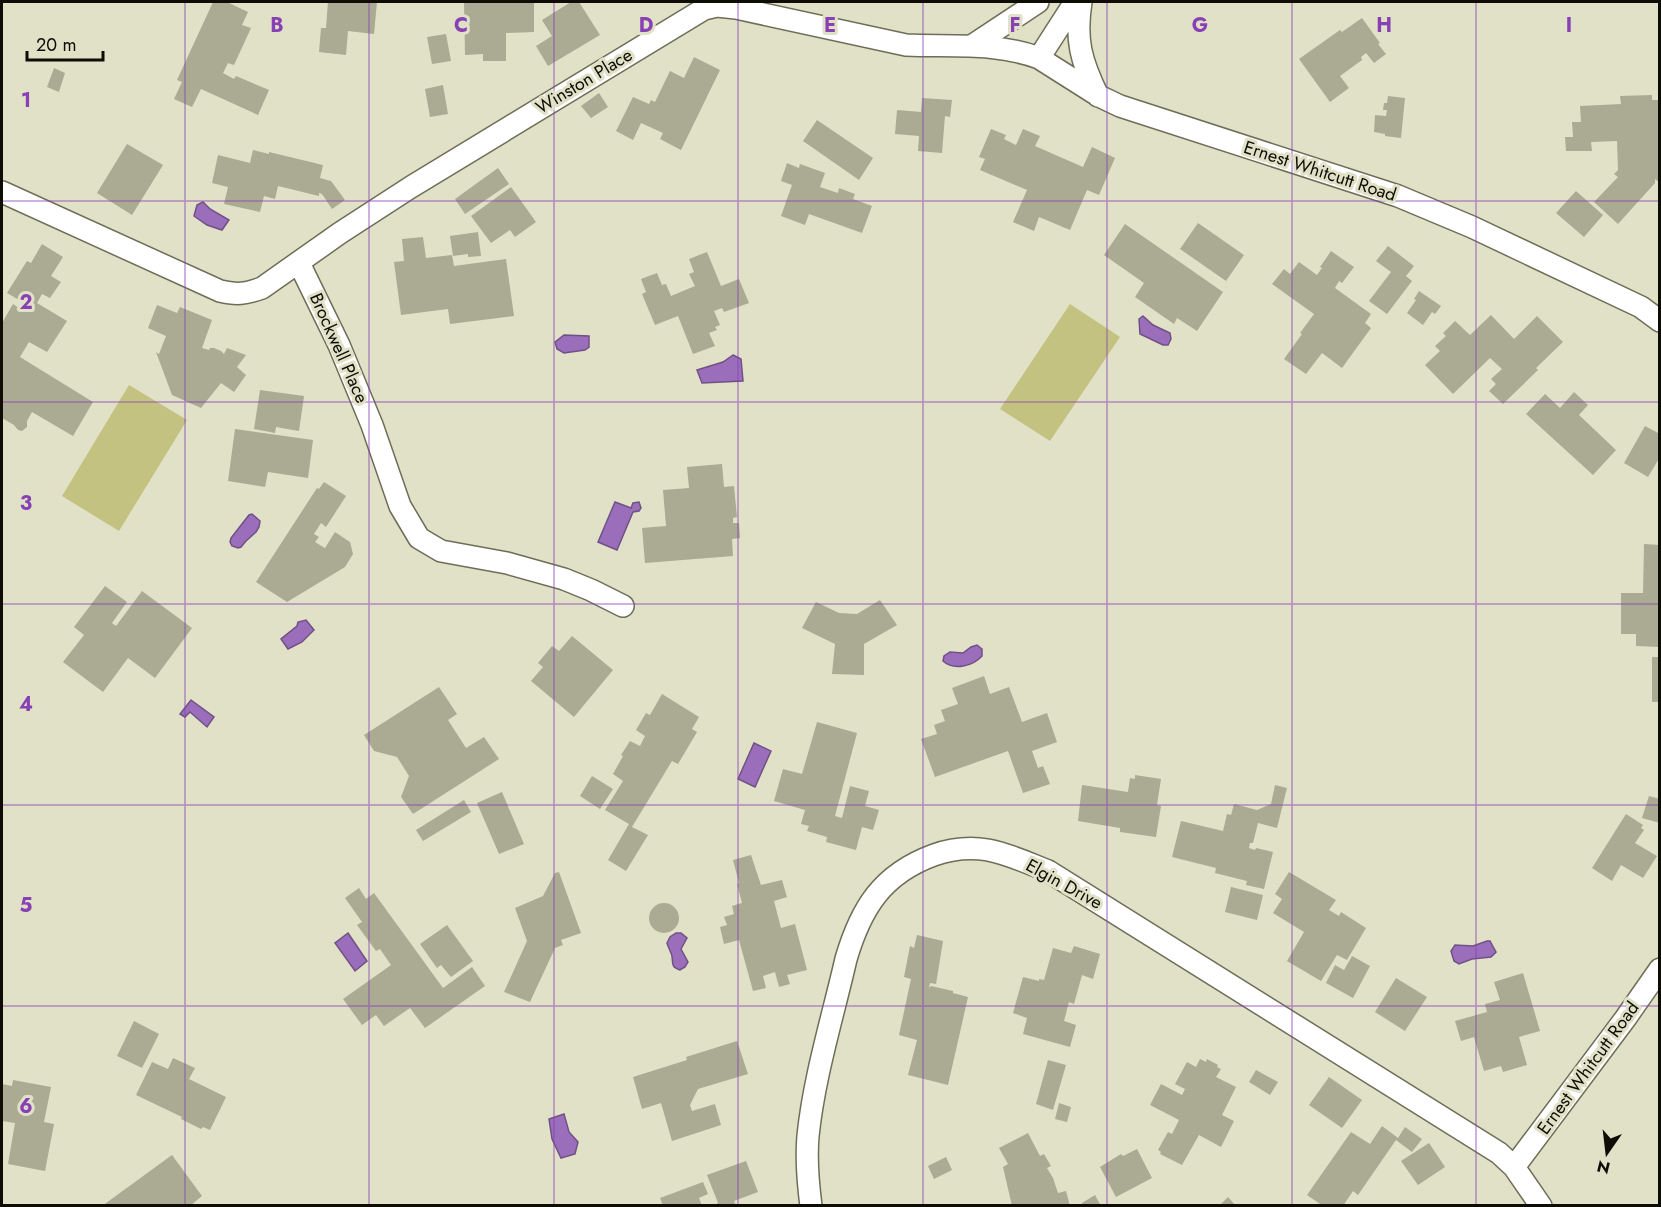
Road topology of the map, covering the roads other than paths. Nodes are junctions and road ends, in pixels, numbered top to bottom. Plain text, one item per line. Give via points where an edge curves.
1 (1038, 2) edge
2 (1075, 2) edge
3 (1081, 2) edge
4 (973, 45) junction
5 (1039, 58) junction
6 (1099, 96) junction
7 (2, 192) edge
8 (299, 263) junction
9 (1659, 321) edge
10 (622, 606) dead end
11 (1659, 969) edge
12 (1514, 1167) junction
13 (811, 1206) edge
14 (1541, 1206) edge

1 - 4 street
2 - 5 street
3 - 6 street via 1078,35 1084,64
4 - 5 street, Winston Place via 1019,51
4 - 8 street, Winston Place via 906,45 736,8 704,9 411,187
5 - 6 street, Ernest Whitcutt Road
6 - 9 street, Ernest Whitcutt Road via 1398,196 1641,307
7 - 8 street via 220,291 235,294 262,288
8 - 10 street, Brockwell Place via 339,345 400,506 419,538 441,551 564,579
11 - 12 street, Ernest Whitcutt Road
12 - 13 street, Elgin Drive via 1453,1123 1048,871 1014,857 965,848 920,860 901,870 864,913 846,959 814,1096 808,1137
12 - 14 street, Elgin Drive

